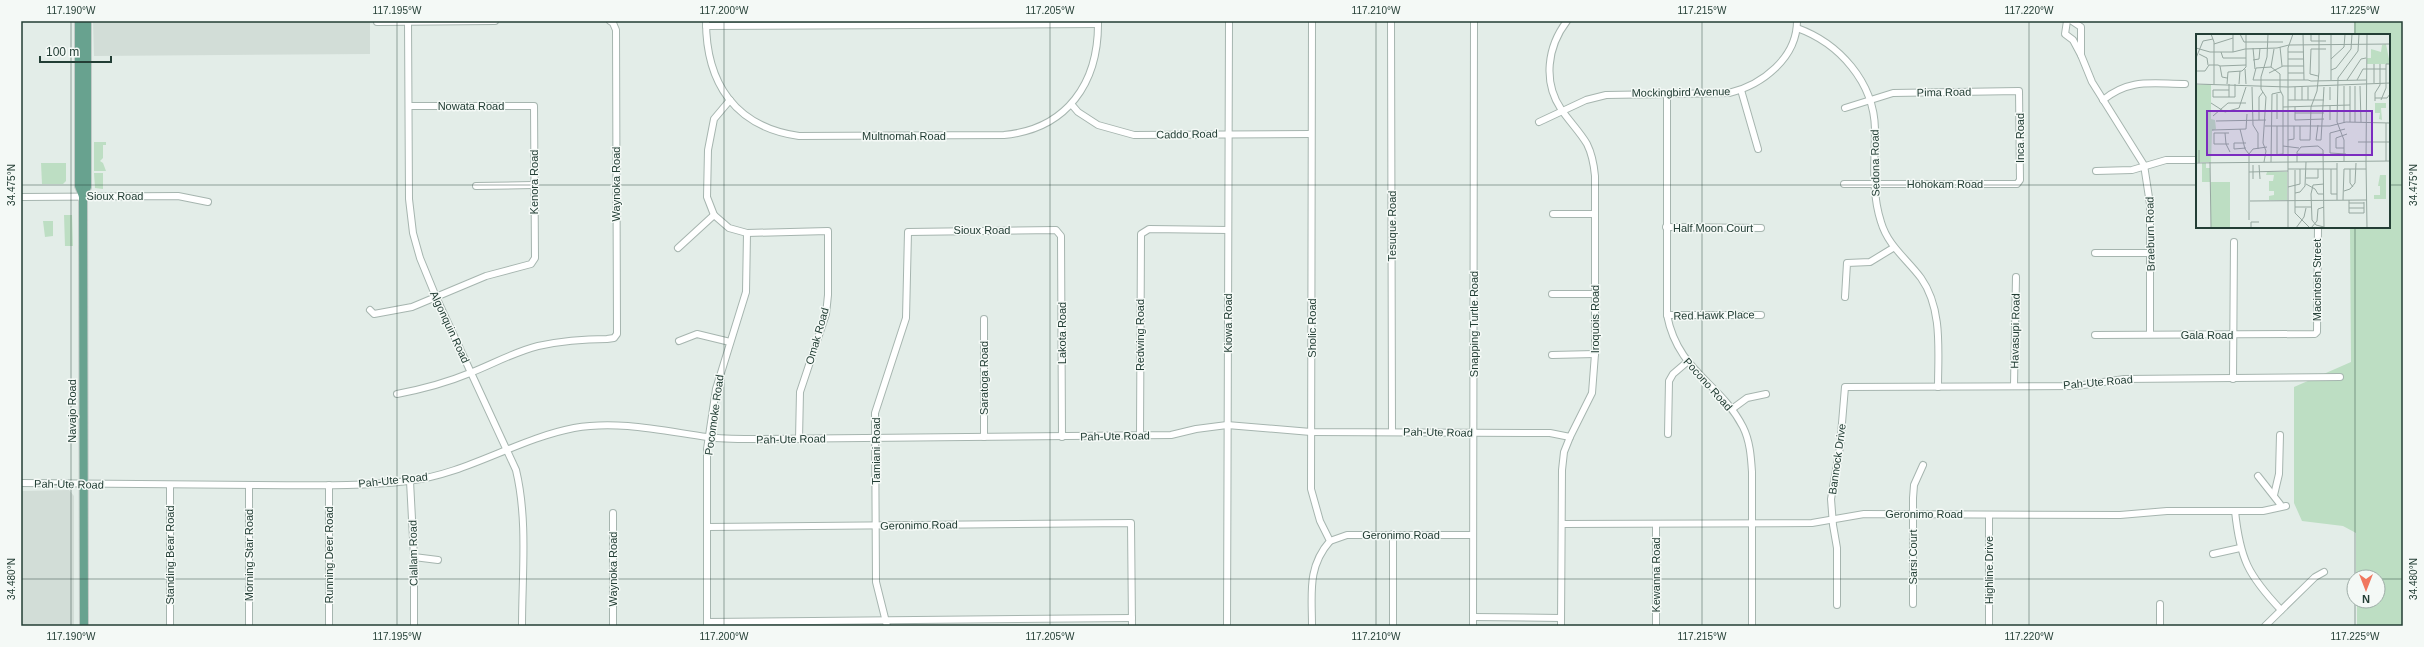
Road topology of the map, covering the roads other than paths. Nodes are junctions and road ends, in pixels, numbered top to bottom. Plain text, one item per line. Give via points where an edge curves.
1 (79, 21) edge
2 (87, 21) edge
3 (408, 21) edge
4 (494, 21) edge
5 (610, 21) edge
6 (1229, 21) edge
7 (1312, 21) edge
8 (1391, 21) edge
9 (1474, 21) edge
10 (1567, 21) edge
11 (2067, 21) edge
12 (2072, 21) edge
13 (377, 22) edge
14 (706, 23) edge
15 (1098, 23) edge
16 (1797, 24) edge
17 (2080, 37) junction
18 (2073, 40) junction
19 (2081, 56) junction
20 (2185, 84) dead end
21 (1741, 90) junction
22 (2019, 91) joint
23 (1667, 94) junction
24 (1869, 99) junction
25 (730, 100) junction
26 (2103, 100) junction
27 (1072, 105) junction
28 (408, 106) junction
29 (534, 106) joint
30 (1845, 108) dead end
31 (1562, 110) junction
32 (1539, 122) dead end
33 (1228, 134) junction
34 (1311, 134) junction
35 (1758, 148) dead end
36 (2196, 160) edge
37 (2144, 165) junction
38 (2096, 171) dead end
39 (1844, 184) dead end
40 (1874, 184) junction
41 (2017, 184) joint
42 (533, 185) junction
43 (476, 186) dead end
44 (83, 196) junction
45 (21, 197) edge
46 (208, 202) dead end
47 (1553, 214) dead end
48 (1595, 214) junction
49 (714, 215) junction
50 (1666, 227) junction
51 (1761, 228) dead end
52 (2318, 228) edge
53 (1056, 230) joint
54 (1228, 230) junction
55 (908, 232) joint
56 (747, 233) junction
57 (2234, 242) dead end
58 (678, 248) dead end
59 (1893, 248) junction
60 (2095, 253) dead end
61 (2150, 253) junction
62 (2016, 276) dead end
63 (1552, 294) dead end
64 (1595, 294) junction
65 (436, 297) junction
66 (1845, 297) dead end
67 (370, 310) dead end
68 (1667, 315) junction
69 (1760, 315) dead end
70 (984, 319) dead end
71 (2317, 332) joint
72 (2150, 334) junction
73 (2233, 334) junction
74 (2095, 335) dead end
75 (679, 341) dead end
76 (730, 342) junction
77 (1595, 354) junction
78 (1552, 355) dead end
79 (1687, 362) junction
80 (472, 373) junction
81 (2340, 377) dead end
82 (2233, 379) junction
83 (2014, 385) junction
84 (1856, 387) joint
85 (1938, 387) junction
86 (397, 394) dead end
87 (1766, 394) dead end
88 (1732, 408) junction
89 (1227, 426) junction
90 (1311, 432) junction
91 (1392, 432) junction
92 (1474, 433) junction
93 (1668, 434) dead end
94 (2280, 435) dead end
95 (1140, 436) junction
96 (709, 437) junction
97 (984, 437) junction
98 (1062, 437) junction
99 (1570, 437) junction
100 (876, 438) junction
101 (799, 439) junction
102 (508, 450) junction
103 (1923, 465) dead end
104 (2258, 476) dead end
105 (410, 481) junction
106 (21, 483) edge
107 (84, 484) junction
108 (170, 485) junction
109 (249, 485) junction
110 (329, 485) junction
111 (2274, 495) junction
112 (2286, 506) dead end
113 (2279, 507) junction
114 (2235, 511) junction
115 (613, 513) dead end
116 (1913, 514) junction
117 (1989, 515) junction
118 (1832, 518) junction
119 (1562, 524) junction
120 (1656, 524) junction
121 (1752, 524) junction
122 (876, 526) junction
123 (707, 527) junction
124 (1393, 534) junction
125 (1474, 535) junction
126 (1330, 542) junction
127 (2240, 548) junction
128 (2213, 554) dead end
129 (414, 557) junction
130 (438, 560) dead end
131 (2324, 572) dead end
132 (1913, 604) dead end
133 (2160, 604) dead end
134 (1837, 605) dead end
135 (2281, 610) junction
136 (1473, 617) junction
137 (1132, 618) junction
138 (1561, 618) junction
139 (887, 623) edge
140 (708, 624) edge
141 (84, 626) edge
142 (170, 626) edge
143 (249, 626) edge
144 (329, 626) edge
145 (414, 626) edge
146 (522, 626) edge
147 (613, 626) edge
148 (1132, 626) edge
149 (1227, 626) edge
150 (1312, 626) edge
151 (1393, 626) edge
152 (1473, 626) edge
153 (1561, 626) edge
154 (1656, 626) edge
155 (1752, 626) edge
156 (1989, 626) edge
157 (2160, 626) edge
158 (2265, 626) edge

1 - 44 main road, Navajo Road via 79,186
2 - 44 main road, Navajo Road via 87,187
3 - 4 street
3 - 13 street
3 - 28 street, Algonquin Road
5 - 80 street, Waynoka Road via 616,30 617,334 614,338 565,341 537,346 506,356
6 - 33 street, Kiowa Road
7 - 34 street, Sholic Road
8 - 91 street, Tesuque Road
9 - 92 street, Snapping Turtle Road
10 - 31 street, Iroquois Road via 1556,38 1550,60 1553,91
11 - 18 street, Braeburn Road via 2065,34
12 - 17 street, Braeburn Road via 2081,27
14 - 15 street
14 - 25 street, Multnomah Road via 709,60 718,83
15 - 27 street, Multnomah Road via 1096,56 1087,82
16 - 21 street, Mockingbird Avenue via 1792,46 1777,67 1756,84
16 - 24 street, Sedona Road via 1829,44 1851,64
17 - 18 street
17 - 19 street, Braeburn Road
18 - 19 street, Braeburn Road
19 - 26 street, Braeburn Road
20 - 26 street via 2132,84 2120,88
21 - 23 street, Mockingbird Avenue via 1729,93
21 - 35 street
22 - 24 street, Pima Road via 1893,93
22 - 41 street, Inca Road via 2020,180
23 - 31 street, Mockingbird Avenue via 1606,95
23 - 50 street, Pocono Road
24 - 30 street, Pima Road
24 - 40 street, Sedona Road via 1875,128
25 - 27 street, Multnomah Road via 759,124 772,130 799,136 1020,134 1047,123
25 - 49 street via 714,119 708,150 707,197
26 - 37 street, Braeburn Road
27 - 33 street, Caddo Road via 1098,125 1134,135
28 - 29 street, Nowata Road
28 - 65 street, Algonquin Road via 409,199 413,232 420,258
29 - 42 street, Kenora Road
31 - 32 street, Mockingbird Avenue
31 - 48 street, Iroquois Road via 1587,145 1593,160
33 - 34 street, Caddo Road
33 - 54 street, Kiowa Road
34 - 90 street, Sholic Road
36 - 37 street via 2166,160
37 - 38 street via 2132,170
37 - 61 street, Braeburn Road via 2150,204
39 - 40 street, Hohokam Road
40 - 41 street, Hohokam Road
40 - 59 street, Sedona Road via 1882,224
42 - 43 street
42 - 65 street, Kenora Road via 535,258 531,264 486,276
44 - 45 street, Sioux Road
44 - 46 street, Sioux Road via 178,196
44 - 107 main road, Navajo Road
47 - 48 street
48 - 64 street, Iroquois Road
49 - 56 street via 728,228
49 - 58 street
50 - 51 street, Half Moon Court
50 - 68 street, Pocono Road
52 - 71 street, Macintosh Street
53 - 55 street, Sioux Road
53 - 98 street, Lakota Road via 1061,236
54 - 89 street, Kiowa Road
54 - 95 street, Redwing Road via 1149,228 1141,234
55 - 100 street, Tamiani Road via 906,318 875,413
56 - 76 street, Pocomoke Road via 746,292
56 - 101 street, Omak Road via 828,231 826,314 800,392
57 - 73 street
59 - 66 street via 1870,262 1847,263
59 - 85 street, Sedona Road via 1921,279 1933,301 1938,342
60 - 61 street
61 - 72 street, Braeburn Road
62 - 83 street, Havasupi Road
63 - 64 street
64 - 77 street, Iroquois Road
65 - 67 street via 412,307 390,312 374,314
65 - 80 street, Algonquin Road
68 - 69 street, Red Hawk Place
68 - 79 street, Pocono Road via 1670,333
70 - 97 street, Saratoga Road
71 - 73 street, Gala Road via 2311,335
72 - 73 street, Gala Road
72 - 74 street, Gala Road
73 - 82 street
75 - 76 street via 697,334
76 - 96 street, Pocomoke Road via 716,389
77 - 78 street
77 - 99 street, Iroquois Road via 1592,393
79 - 88 street, Pocono Road
79 - 93 street via 1672,374 1669,381
80 - 86 street via 426,389
80 - 102 street, Algonquin Road
81 - 82 street, Pah-Ute Road
82 - 83 street, Pah-Ute Road via 2124,379 2076,386
83 - 85 street, Pah-Ute Road
84 - 85 street, Pah-Ute Road
84 - 118 street, Bannock Drive via 1845,387 1843,394
87 - 88 street via 1747,398
88 - 121 street, Pocono Road via 1744,428 1750,449
89 - 90 street, Pah-Ute Road
89 - 95 street, Pah-Ute Road via 1196,429 1172,436
89 - 149 street, Kiowa Road
90 - 91 street, Pah-Ute Road
90 - 126 street, Sholic Road via 1312,489 1320,521
91 - 92 street, Pah-Ute Road
92 - 99 street, Pah-Ute Road via 1550,433
92 - 125 street, Snapping Turtle Road
94 - 111 street via 2279,474
95 - 98 street, Pah-Ute Road
96 - 101 street, Pah-Ute Road
96 - 102 street, Pah-Ute Road via 615,425 576,428 547,434
96 - 123 street, Pocomoke Road
97 - 98 street, Pah-Ute Road
97 - 100 street, Pah-Ute Road
99 - 119 street, Iroquois Road via 1564,452 1562,470
100 - 101 street, Pah-Ute Road
100 - 122 street, Tamiani Road
102 - 105 street, Pah-Ute Road via 458,470
102 - 146 street, Algonquin Road via 520,488
103 - 116 street, Sarsi Court via 1914,485
104 - 111 street
105 - 110 street, Pah-Ute Road
105 - 129 street, Clallam Road
106 - 107 street, Pah-Ute Road
107 - 108 street, Pah-Ute Road
107 - 141 main road, Navajo Road
108 - 109 street, Pah-Ute Road
108 - 142 street, Standing Bear Road
109 - 110 street, Pah-Ute Road
109 - 143 street, Morning Star Road
110 - 144 street, Running Deer Road
111 - 113 street via 2280,504
112 - 113 street, Geronimo Road
113 - 114 street, Geronimo Road via 2263,511
114 - 117 street, Geronimo Road via 2167,511 2120,515
114 - 127 street
115 - 147 street, Waynoka Road
116 - 117 street, Geronimo Road
116 - 118 street, Geronimo Road via 1864,514
116 - 132 street, Sarsi Court
117 - 156 street, Highline Drive
118 - 121 street, Geronimo Road via 1812,523
118 - 134 street via 1837,548
119 - 120 street, Geronimo Road
119 - 138 street, Iroquois Road
120 - 121 street, Geronimo Road
120 - 154 street, Kewanna Road
121 - 155 street, Pocono Road
122 - 123 street, Geronimo Road
122 - 137 street, Geronimo Road via 1132,523
122 - 139 street, Tamiani Road via 876,582
123 - 140 street, Pocomoke Road
124 - 125 street, Geronimo Road
124 - 126 street, Geronimo Road via 1346,535
124 - 151 street
125 - 136 street, Snapping Turtle Road
126 - 150 street via 1320,552 1314,565
127 - 128 street
127 - 135 street via 2244,563 2259,587
129 - 130 street
129 - 145 street, Clallam Road
131 - 135 street via 2315,577
133 - 157 street
135 - 158 street
136 - 138 street
136 - 152 street, Snapping Turtle Road
137 - 139 street
137 - 148 street
138 - 153 street, Iroquois Road
139 - 140 street

